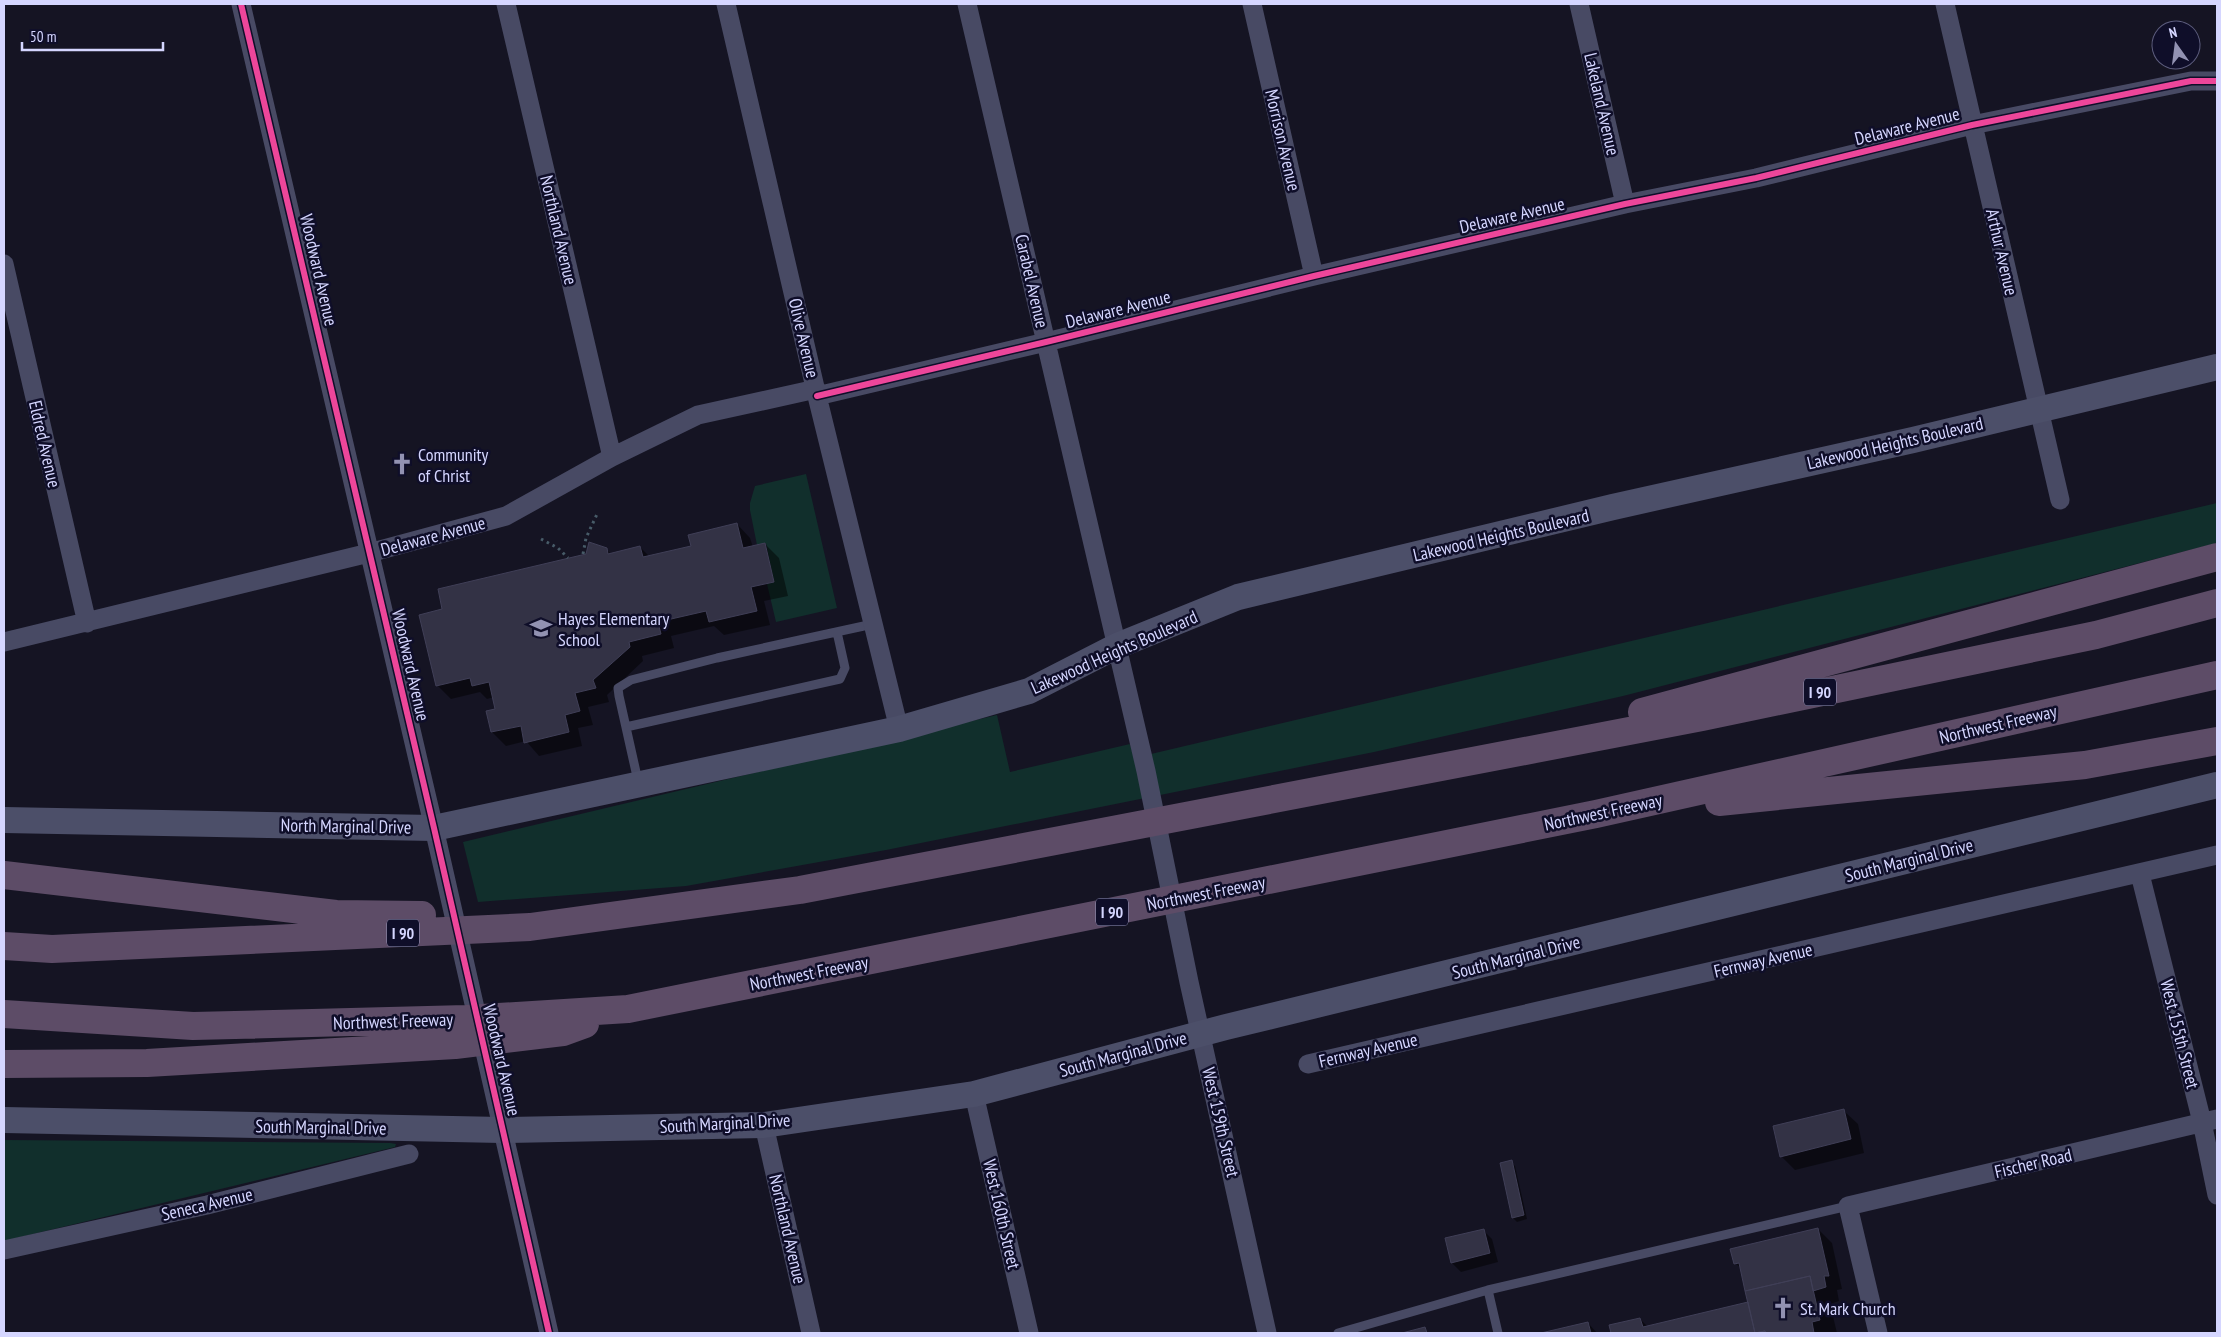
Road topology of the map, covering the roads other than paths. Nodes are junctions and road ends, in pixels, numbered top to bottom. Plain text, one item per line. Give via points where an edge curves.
1 (241, 4) edge
2 (506, 4) edge
3 (726, 4) edge
4 (968, 4) edge
5 (1252, 4) edge
6 (1579, 4) edge
7 (1945, 4) edge
8 (2217, 81) edge
9 (1972, 125) junction
10 (1625, 204) junction
11 (4, 264) edge
12 (1314, 276) junction
13 (1046, 342) junction
14 (2217, 367) edge
15 (816, 392) junction
16 (2039, 408) junction
17 (612, 457) junction
18 (2060, 500) dead end
19 (369, 553) junction
20 (2217, 557) edge
21 (2217, 603) edge
22 (86, 623) junction
23 (873, 624) junction
24 (837, 632) junction
25 (4, 642) edge
26 (1117, 646) junction
27 (2217, 676) edge
28 (626, 727) junction
29 (899, 729) junction
30 (2217, 741) edge
31 (800, 750) joint
32 (1421, 771) junction
33 (639, 784) junction
34 (2217, 785) edge
35 (1596, 814) junction
36 (4, 820) edge
37 (434, 828) junction
38 (2217, 855) edge
39 (2140, 874) junction
40 (4, 876) edge
41 (800, 890) junction
42 (4, 946) edge
43 (628, 1009) junction
44 (4, 1014) edge
45 (1201, 1034) junction
46 (4, 1064) edge
47 (1308, 1064) dead end
48 (974, 1094) junction
49 (4, 1120) edge
50 (2210, 1121) edge
51 (764, 1125) junction
52 (502, 1130) junction
53 (410, 1154) dead end
54 (2217, 1195) edge
55 (1848, 1206) junction
56 (4, 1250) edge
57 (1488, 1290) junction
58 (549, 1333) edge
59 (811, 1333) edge
60 (1029, 1333) edge
61 (1268, 1333) edge
62 (1338, 1333) edge
63 (1498, 1333) edge
64 (1878, 1333) edge

1 - 19 street, Woodward Avenue
2 - 17 street, Northland Avenue
3 - 15 street, Olive Avenue
4 - 13 street, Carabel Avenue
5 - 12 street, Morrison Avenue
6 - 10 street, Lakeland Avenue
7 - 9 street, Arthur Avenue
8 - 9 street, Delaware Avenue via 2192,81
9 - 10 street, Delaware Avenue via 1756,178
9 - 16 street, Arthur Avenue
10 - 12 street, Delaware Avenue
11 - 22 street, Eldred Avenue
12 - 13 street, Delaware Avenue
13 - 15 street, Delaware Avenue
13 - 26 street, Carabel Avenue
14 - 16 main road, Lakewood Heights Boulevard
15 - 17 street, Delaware Avenue via 698,415
15 - 23 street, Olive Avenue
16 - 18 street, Arthur Avenue
16 - 26 main road, Lakewood Heights Boulevard via 1238,597
17 - 19 street, Delaware Avenue via 506,516
19 - 22 street, Delaware Avenue
19 - 37 street, Woodward Avenue
20 - 32 highway
21 - 32 highway, I 90 via 2096,635 1702,717
22 - 25 street, Delaware Avenue
23 - 24 lane
23 - 29 street, Olive Avenue
24 - 28 lane via 631,680 618,688
24 - 28 lane via 845,668 840,679
26 - 29 main road, Lakewood Heights Boulevard via 1029,691
26 - 45 street, West 159th Street
27 - 35 highway, Northwest Freeway / I 90
28 - 33 lane
29 - 31 main road, Lakewood Heights Boulevard
30 - 35 highway via 2085,765
31 - 33 main road, North Marginal Drive
32 - 41 highway, I 90
33 - 37 main road, North Marginal Drive
34 - 45 main road, South Marginal Drive
35 - 43 highway, Northwest Freeway / I 90
36 - 37 main road, North Marginal Drive
37 - 52 street, Woodward Avenue
38 - 39 street, Fernway Avenue
39 - 47 street, Fernway Avenue
39 - 50 street, West 155th Street
40 - 41 highway via 336,914 500,917
41 - 42 highway, I 90 via 530,927 52,949
43 - 44 highway, Northwest Freeway / I 90 via 466,1019 193,1026
43 - 46 highway via 563,1032 454,1045 147,1062
45 - 48 main road, South Marginal Drive
45 - 61 street, West 159th Street
48 - 51 main road, South Marginal Drive
48 - 60 street, West 160th Street
49 - 52 main road, South Marginal Drive
50 - 54 street, West 155th Street
50 - 55 street, Fischer Road
51 - 52 main road, South Marginal Drive
51 - 59 street, Northland Avenue
52 - 58 street, Woodward Avenue
53 - 56 street, Seneca Avenue via 207,1205
55 - 57 lane
55 - 64 street
57 - 62 lane
57 - 63 lane

